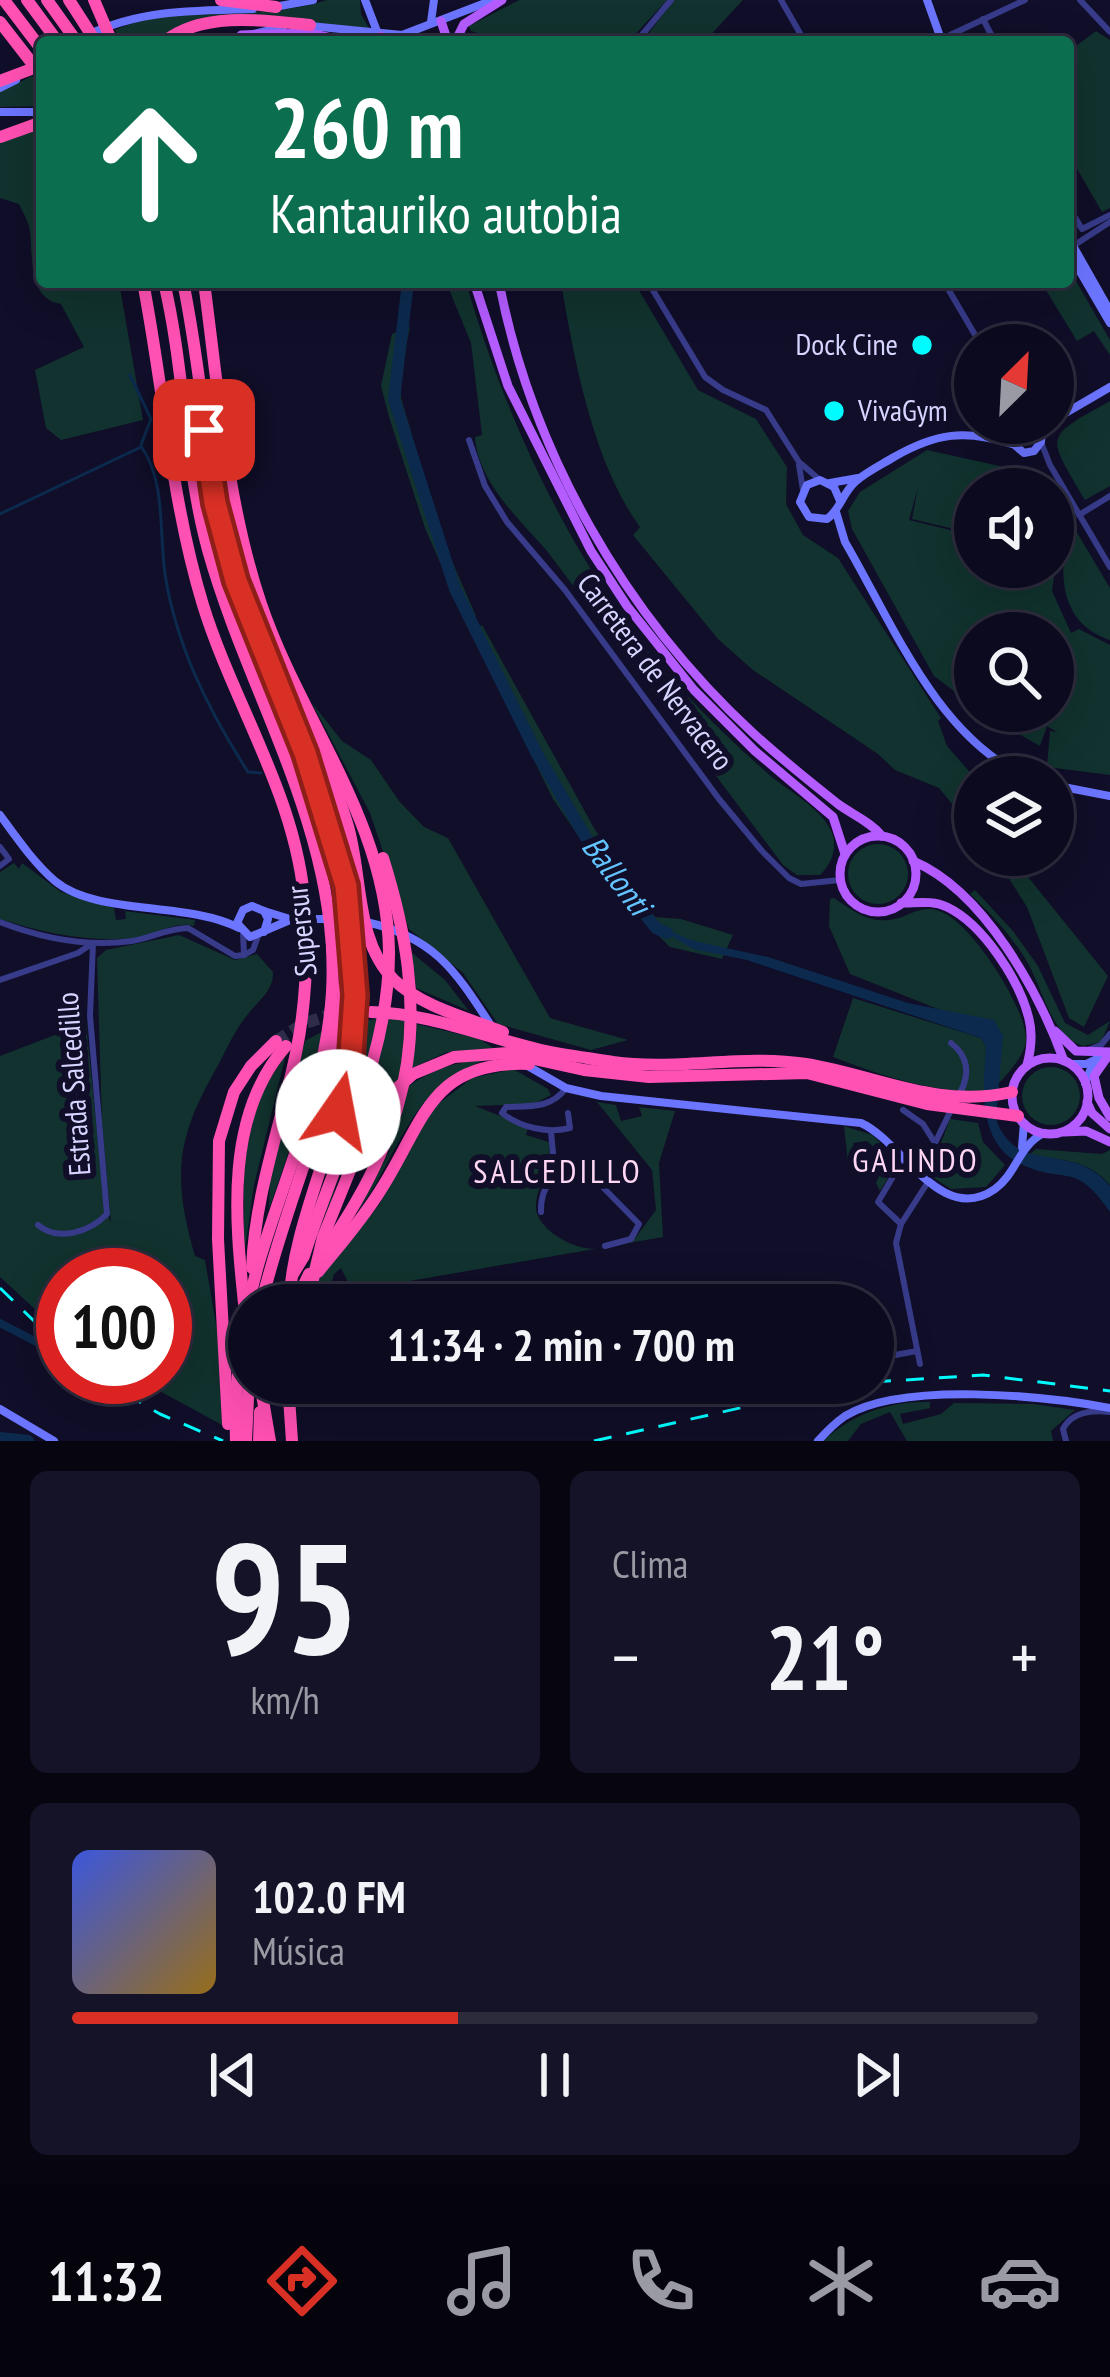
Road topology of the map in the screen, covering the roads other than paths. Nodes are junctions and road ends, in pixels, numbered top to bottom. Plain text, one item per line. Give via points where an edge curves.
1 (4, 0) edge
2 (27, 0) edge
3 (47, 0) edge
4 (69, 0) edge
5 (221, 0) edge
6 (313, 0) edge
7 (365, 0) edge
8 (493, 0) edge
9 (502, 0) edge
10 (671, 0) edge
11 (781, 0) edge
12 (927, 0) edge
13 (1025, 0) edge
14 (1079, 0) edge
15 (95, 3) edge
16 (435, 3) edge
17 (276, 7) junction
18 (983, 19) junction
19 (1110, 19) edge
20 (0, 22) edge
21 (435, 22) junction
22 (1100, 23) junction
23 (310, 26) junction
24 (1110, 32) edge
25 (241, 34) junction
26 (54, 36) edge
27 (72, 36) edge
28 (89, 36) edge
29 (92, 36) edge
30 (109, 36) edge
31 (176, 36) edge
32 (236, 36) edge
33 (323, 36) edge
34 (370, 36) edge
35 (381, 36) edge
36 (395, 36) edge
37 (446, 36) edge
38 (455, 36) edge
39 (641, 36) edge
40 (802, 36) edge
41 (941, 36) edge
42 (946, 36) edge
43 (992, 36) edge
44 (36, 42) edge
45 (35, 69) edge
46 (0, 84) edge
47 (0, 112) edge
48 (36, 112) edge
49 (36, 124) edge
50 (0, 137) edge
51 (1074, 216) edge
52 (1110, 218) edge
53 (1074, 241) edge
54 (1074, 251) edge
55 (1074, 252) edge
56 (144, 288) edge
57 (165, 288) edge
58 (184, 288) edge
59 (204, 288) edge
60 (476, 288) edge
61 (500, 288) edge
62 (652, 288) edge
63 (948, 288) edge
64 (1110, 311) edge
65 (1110, 323) edge
66 (969, 324) edge
67 (1110, 387) edge
68 (1074, 407) edge
69 (954, 436) edge
70 (469, 440) dead end
71 (1012, 444) edge
72 (1037, 444) edge
73 (1044, 444) edge
74 (1029, 452) junction
75 (796, 458) junction
76 (1050, 465) junction
77 (860, 478) junction
78 (825, 482) junction
79 (802, 490) junction
80 (1110, 496) edge
81 (840, 501) junction
82 (836, 512) junction
83 (1079, 514) junction
84 (821, 520) junction
85 (845, 542) junction
86 (1110, 567) edge
87 (266, 661) junction
88 (988, 756) edge
89 (1074, 789) edge
90 (1110, 796) edge
91 (357, 806) junction
92 (0, 814) edge
93 (882, 836) junction
94 (0, 847) edge
95 (845, 854) junction
96 (336, 856) junction
97 (913, 861) junction
98 (0, 866) edge
99 (840, 880) junction
100 (902, 903) junction
101 (264, 911) junction
102 (239, 913) junction
103 (198, 914) junction
104 (290, 920) junction
105 (3, 923) edge
106 (241, 931) junction
107 (0, 933) edge
108 (261, 934) junction
109 (93, 944) junction
110 (244, 955) junction
111 (0, 980) edge
112 (1038, 1000) junction
113 (371, 1012) dead end
114 (1110, 1034) edge
115 (951, 1043) dead end
116 (1070, 1047) junction
117 (1110, 1052) edge
118 (596, 1059) junction
119 (1067, 1062) junction
120 (1027, 1065) junction
121 (584, 1070) junction
122 (1085, 1083) junction
123 (878, 1087) junction
124 (566, 1088) junction
125 (1012, 1092) junction
126 (1087, 1102) junction
127 (904, 1110) dead end
128 (568, 1113) dead end
129 (1110, 1117) edge
130 (1021, 1120) junction
131 (1110, 1129) edge
132 (550, 1132) junction
133 (1059, 1132) junction
134 (1044, 1133) junction
135 (1110, 1142) edge
136 (935, 1143) junction
137 (1022, 1148) junction
138 (904, 1158) junction
139 (555, 1174) junction
140 (926, 1179) junction
141 (541, 1212) dead end
142 (901, 1224) junction
143 (38, 1225) dead end
144 (342, 1234) junction
145 (605, 1246) dead end
146 (293, 1274) junction
147 (244, 1284) edge
148 (257, 1284) edge
149 (264, 1284) edge
150 (294, 1284) edge
151 (305, 1284) edge
152 (309, 1284) edge
153 (918, 1350) junction
154 (894, 1355) edge
155 (920, 1364) dead end
156 (248, 1404) edge
157 (262, 1404) edge
158 (266, 1404) edge
159 (289, 1404) edge
160 (0, 1409) edge
161 (1110, 1410) edge
162 (54, 1441) edge
163 (232, 1441) edge
164 (246, 1441) edge
165 (259, 1441) edge
166 (270, 1441) edge
167 (292, 1441) edge
168 (818, 1441) edge
169 (1066, 1441) edge

1 - 44 highway
2 - 26 highway
3 - 27 highway
4 - 29 highway
5 - 17 highway
6 - 17 street
7 - 35 street
8 - 21 street
9 - 38 main road
10 - 39 street
11 - 40 street
12 - 41 street
13 - 18 street
14 - 22 street
15 - 30 highway
16 - 21 street
17 - 28 street via 170,10
18 - 42 street
18 - 43 street
19 - 22 street
20 - 45 highway
21 - 36 street
21 - 37 main road
22 - 24 street
23 - 25 street
23 - 31 highway via 198,25
23 - 34 street
25 - 32 street
25 - 33 main road
45 - 46 highway
47 - 48 street
49 - 50 highway
51 - 52 street via 1082,230
52 - 53 street
54 - 64 street
55 - 65 street
56 - 148 highway via 190,561 279,788 304,902 304,1006 257,1215
57 - 163 highway, Supersur via 203,532 306,816 333,962 326,1055 252,1288
58 - 87 highway via 215,503
59 - 91 highway via 254,583 289,674
60 - 95 main road via 508,386 591,551 694,690 833,817
61 - 93 main road via 547,440 636,598 752,732
62 - 75 street via 705,377 766,410
63 - 66 street
67 - 68 street
69 - 77 street via 935,436
70 - 99 street, Carretera de Nervacero via 507,522 762,851 801,884
71 - 74 street
72 - 74 street
73 - 76 street
74 - 76 street
75 - 78 street
75 - 79 street
76 - 83 street
77 - 78 street
77 - 81 street
78 - 79 street
78 - 81 street
79 - 84 street via 801,508
80 - 83 street
81 - 82 street
82 - 84 street
82 - 85 street
83 - 86 street
84 - 85 street
85 - 88 street via 955,725
87 - 96 highway
87 - 118 highway via 336,792 370,941 394,980 508,1034
89 - 90 street
91 - 144 highway via 383,858 407,951 411,1041 399,1108
91 - 146 highway via 380,879 388,952 379,1039
92 - 103 street via 71,891
93 - 95 main road
93 - 97 main road
94 - 98 street via 9,859
95 - 99 main road
96 - 146 highway via 350,915 353,1034
96 - 149 highway, Supersur via 346,957 335,1056
97 - 100 main road via 914,884
97 - 112 main road via 1009,947
99 - 100 main road via 859,907 881,912
100 - 120 main road via 940,904 977,933 1025,1006
101 - 102 street
101 - 104 street
101 - 108 street
102 - 103 street
102 - 106 street
103 - 106 street
104 - 108 street
104 - 124 street via 368,922 418,940 456,972 517,1057
105 - 107 street
105 - 109 street
106 - 108 street
106 - 110 street
108 - 110 street
109 - 110 street, Estrada Salcedillo via 181,928
109 - 111 street, Estrada Salcedillo
109 - 143 street, Estrada Salcedillo via 90,1016 107,1214 60,1236
112 - 116 main road
112 - 119 main road
113 - 118 highway
114 - 116 street via 1093,1048
115 - 136 street via 965,1060 966,1080
116 - 117 main road
117 - 119 street via 1085,1064
117 - 122 street
117 - 129 main road via 1094,1076
118 - 123 highway via 775,1060
119 - 120 main road
119 - 122 main road
120 - 125 main road
121 - 123 highway via 649,1077 807,1073
121 - 144 highway via 508,1063 456,1079 425,1107 382,1189
121 - 151 highway via 508,1053 470,1054 424,1068 394,1089 370,1121
122 - 126 main road
123 - 125 highway via 977,1100
123 - 130 highway
124 - 132 street via 534,1107 502,1109 506,1118
124 - 138 street via 861,1123
125 - 130 main road
126 - 131 main road
126 - 133 main road via 1078,1121
127 - 136 street
128 - 132 street via 569,1128
130 - 134 main road
130 - 137 street
132 - 139 street
133 - 134 main road
133 - 135 main road
134 - 137 street
136 - 140 street
137 - 140 street via 993,1190 969,1198
138 - 140 street
138 - 142 street via 878,1202
139 - 141 street
139 - 145 street via 580,1164 639,1224 631,1239
140 - 142 street
142 - 153 street via 896,1250
144 - 152 highway
146 - 150 highway
147 - 163 highway via 242,1142 281,1044 251,1066 234,1092 219,1141
153 - 154 street
153 - 155 street
156 - 164 highway
157 - 165 highway
158 - 166 highway
159 - 167 highway
160 - 162 street
161 - 168 street via 1016,1395 901,1399 846,1415
161 - 169 street via 1070,1418

